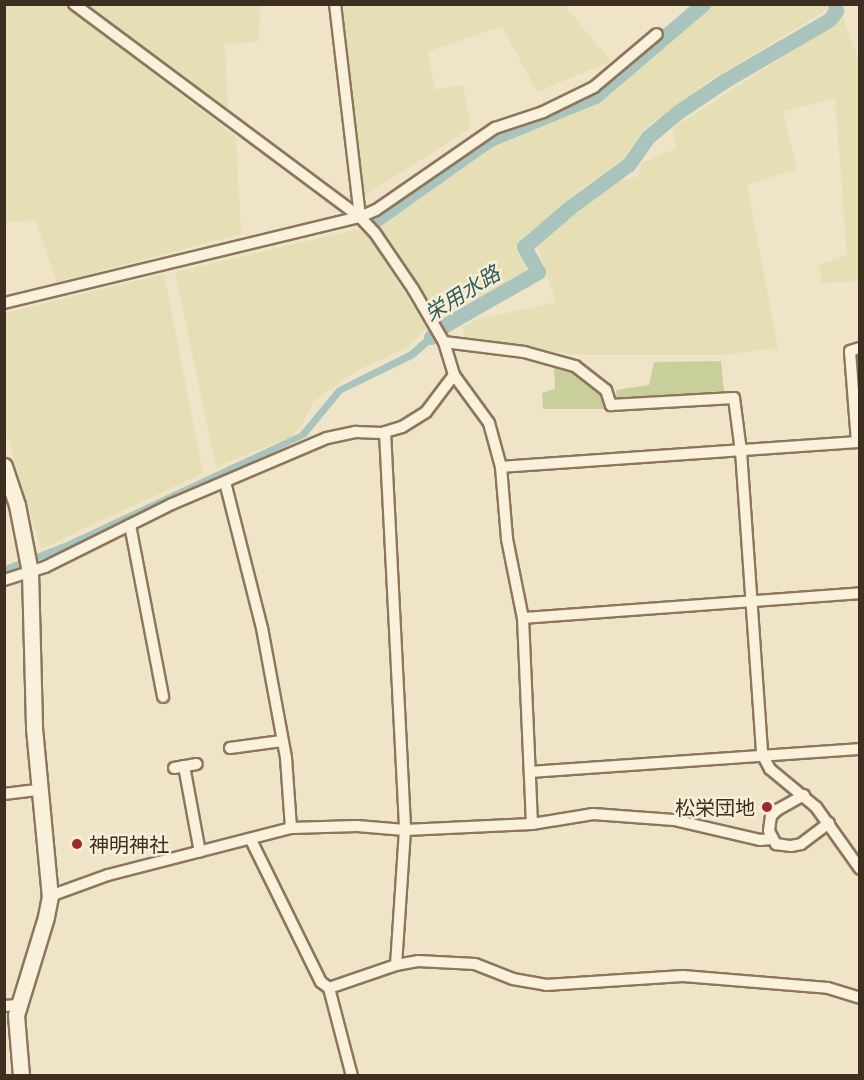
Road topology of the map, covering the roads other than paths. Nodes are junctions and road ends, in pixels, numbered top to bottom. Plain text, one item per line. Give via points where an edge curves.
1 (74, 4) edge
2 (334, 4) edge
3 (657, 34) dead end
4 (360, 217) junction
5 (4, 303) edge
6 (444, 342) junction
7 (860, 348) edge
8 (454, 375) junction
9 (385, 432) junction
10 (858, 442) edge
11 (741, 451) junction
12 (4, 466) edge
13 (501, 467) junction
14 (225, 482) junction
15 (130, 525) junction
16 (30, 572) junction
17 (4, 580) edge
18 (860, 593) edge
19 (751, 603) junction
20 (523, 618) junction
21 (163, 697) dead end
22 (282, 741) junction
23 (230, 748) dead end
24 (860, 748) edge
25 (762, 754) junction
26 (197, 764) dead end
27 (531, 772) junction
28 (39, 790) junction
29 (4, 794) edge
30 (804, 795) junction
31 (829, 823) junction
32 (532, 824) junction
33 (291, 828) junction
34 (405, 830) junction
35 (772, 839) junction
36 (252, 840) junction
37 (200, 852) junction
38 (860, 869) edge
39 (50, 896) junction
40 (396, 965) junction
41 (329, 988) junction
42 (860, 999) edge
43 (11, 1005) edge
44 (21, 1076) edge
45 (352, 1076) edge

1 - 4 street
2 - 4 street
3 - 4 street via 594,87 543,112 495,128
4 - 5 street
4 - 6 street via 413,289
6 - 8 street
6 - 11 street via 524,352 575,366 606,390 611,405 734,398
7 - 10 street via 850,351
8 - 9 street via 426,412
8 - 13 street via 489,423
9 - 14 street via 327,438
9 - 34 street
10 - 11 street
11 - 13 street
11 - 19 street
12 - 16 main road via 17,505
13 - 20 street via 507,539
14 - 15 street
14 - 22 street via 262,628
15 - 16 street
15 - 21 street
16 - 17 street
16 - 28 main road
18 - 19 street
19 - 20 street
19 - 25 street
20 - 27 street
22 - 23 street
22 - 33 street
24 - 25 street
25 - 27 street
25 - 30 street via 770,769
26 - 37 street via 179,767
27 - 32 street
28 - 29 street
28 - 39 main road
30 - 31 street
30 - 35 street via 771,816
31 - 35 street via 801,844 776,844
31 - 38 street
32 - 34 street
32 - 35 street via 593,814 674,820 760,840
33 - 34 street via 357,826
33 - 36 street
34 - 40 street
36 - 37 street
36 - 41 street via 321,982
37 - 39 street via 108,875
39 - 43 main road via 46,917
40 - 41 street
40 - 42 street via 417,961 475,964 513,979 546,985 683,976 828,988
41 - 45 street
43 - 44 main road via 16,1015

